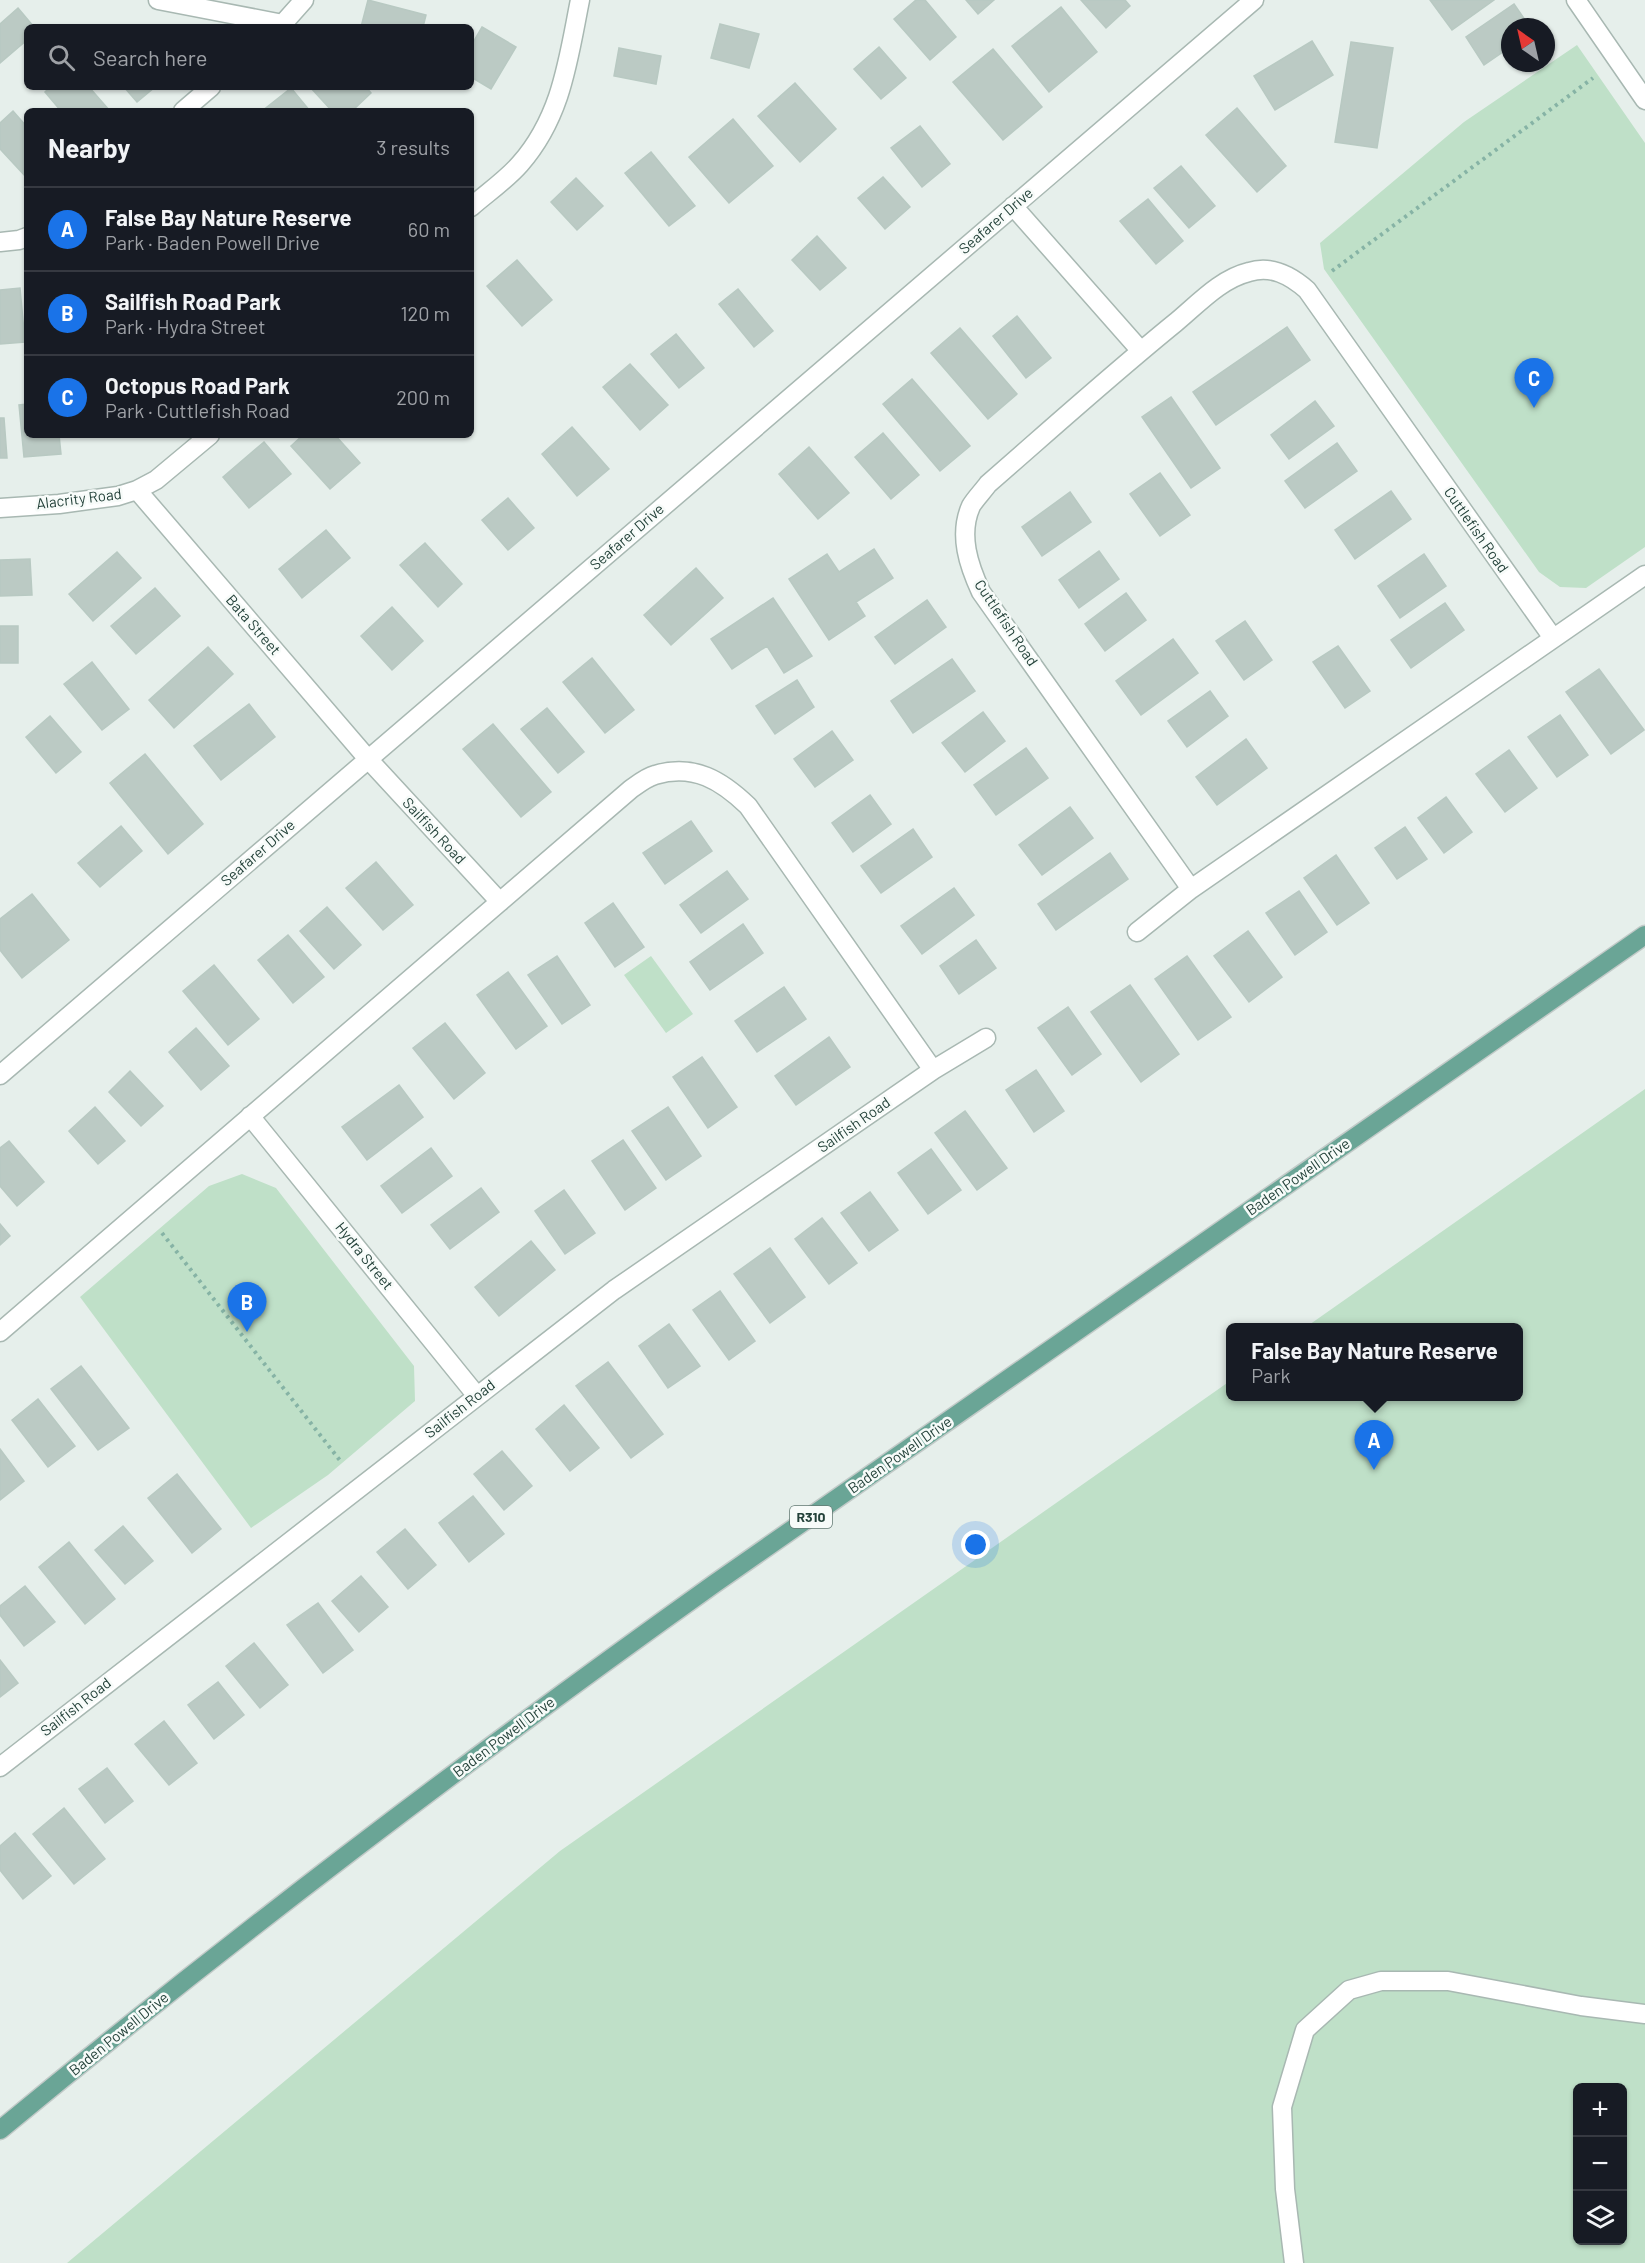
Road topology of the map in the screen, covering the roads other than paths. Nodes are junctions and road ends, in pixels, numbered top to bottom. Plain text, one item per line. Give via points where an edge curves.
1 (158, 0) edge
2 (304, 0) edge
3 (580, 0) edge
4 (1254, 0) edge
5 (1576, 0) edge
6 (272, 24) edge
7 (284, 24) edge
8 (208, 90) edge
9 (1645, 100) edge
10 (186, 108) edge
11 (474, 204) edge
12 (1013, 206) junction
13 (24, 238) edge
14 (0, 242) edge
15 (1141, 351) junction
16 (206, 438) edge
17 (137, 490) junction
18 (0, 508) edge
19 (1645, 575) edge
20 (1553, 638) junction
21 (368, 759) junction
22 (1191, 889) junction
23 (500, 902) junction
24 (1137, 932) dead end
25 (1645, 935) edge
26 (986, 1038) dead end
27 (933, 1070) junction
28 (0, 1075) edge
29 (250, 1116) junction
30 (0, 1332) edge
31 (477, 1396) junction
32 (0, 1767) edge
33 (1645, 2014) edge
34 (0, 2130) edge
35 (1294, 2263) edge

1 - 6 street
2 - 7 street
3 - 11 street via 562,88 539,140 519,166
4 - 12 street, Seafarer Drive
5 - 9 street
8 - 10 street
12 - 15 street
12 - 21 street, Seafarer Drive
13 - 14 street
15 - 20 street, Cuttlefish Road via 1228,279 1251,271 1272,270 1292,277 1307,290
15 - 22 street, Cuttlefish Road via 988,484 971,506 965,529 968,564 981,592
16 - 17 street, Alacrity Road via 156,480
17 - 18 street, Alacrity Road via 59,504
17 - 21 street, Bata Street
19 - 20 street
20 - 22 street
21 - 23 street, Sailfish Road
21 - 28 street, Seafarer Drive
22 - 24 street
23 - 27 street via 631,789 655,775 707,775 748,806
23 - 29 street
25 - 34 main road, Baden Powell Drive / R310 via 570,1688 193,1975
26 - 27 street, Sailfish Road
27 - 31 street, Sailfish Road via 614,1290
29 - 30 street
29 - 31 street, Hydra Street
31 - 32 street, Sailfish Road
33 - 35 street via 1448,1982 1381,1981 1349,1990 1305,2030 1282,2107 1285,2189

